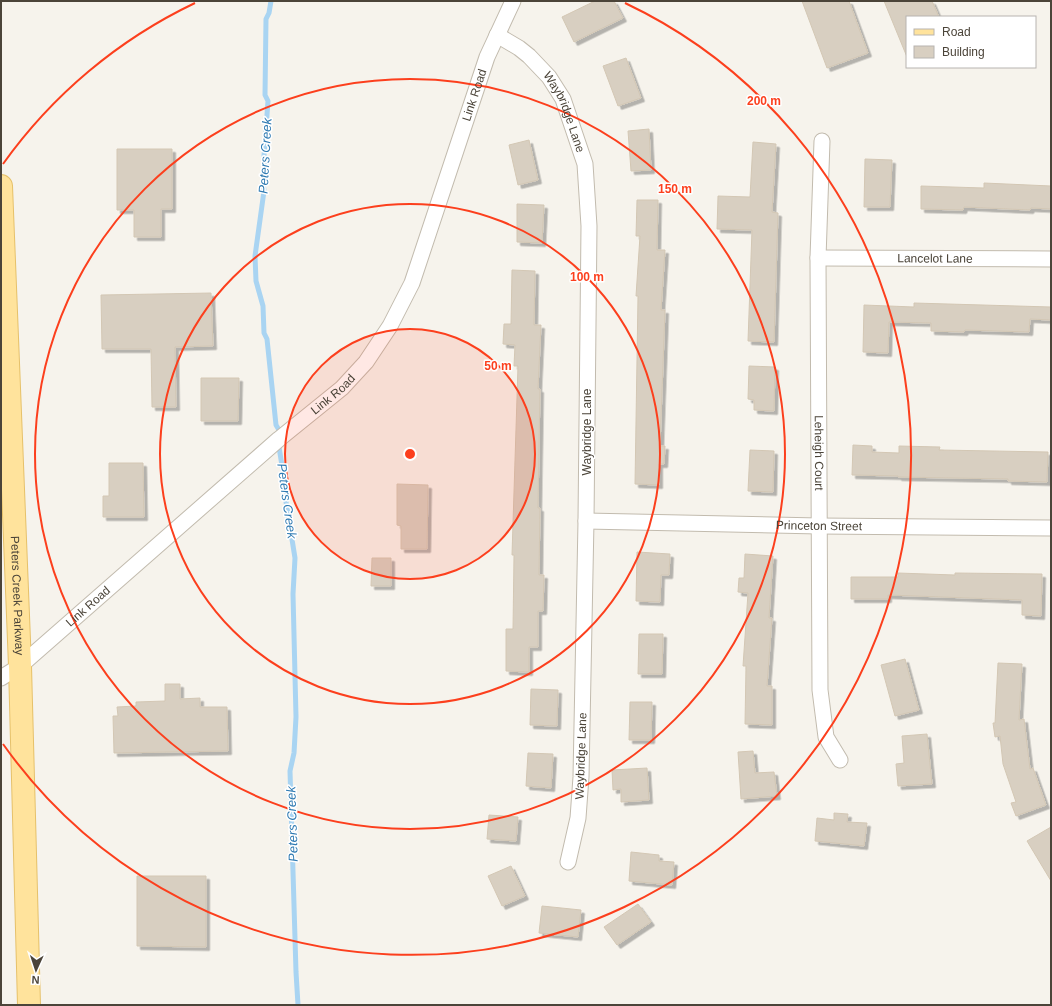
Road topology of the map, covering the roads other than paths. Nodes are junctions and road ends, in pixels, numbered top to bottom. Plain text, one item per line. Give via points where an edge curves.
1 (513, 1) edge
2 (497, 35) junction
3 (822, 141) dead end
4 (1, 186) edge
5 (818, 258) junction
6 (1051, 260) edge
7 (3, 289) edge
8 (586, 521) junction
9 (819, 526) junction
10 (1051, 528) edge
11 (20, 666) junction
12 (1, 678) edge
13 (840, 760) dead end
14 (568, 862) dead end
15 (29, 1005) edge

1 - 2 street, Link Road
2 - 8 street, Waybridge Lane via 529,56 549,77 563,99 585,164 589,226
2 - 11 street, Link Road via 487,57 412,283 390,326 366,362 342,388 278,439
3 - 5 street, Leheigh Court
4 - 7 main road, Peters Creek Parkway
5 - 6 street, Lancelot Lane
5 - 9 street, Leheigh Court
7 - 11 main road, Peters Creek Parkway
8 - 9 street, Princeton Street
8 - 14 street, Waybridge Lane via 582,776 578,818
9 - 10 street, Princeton Street
9 - 13 street, Leheigh Court via 820,690 826,737
11 - 12 street, Link Road
11 - 15 main road, Peters Creek Parkway

